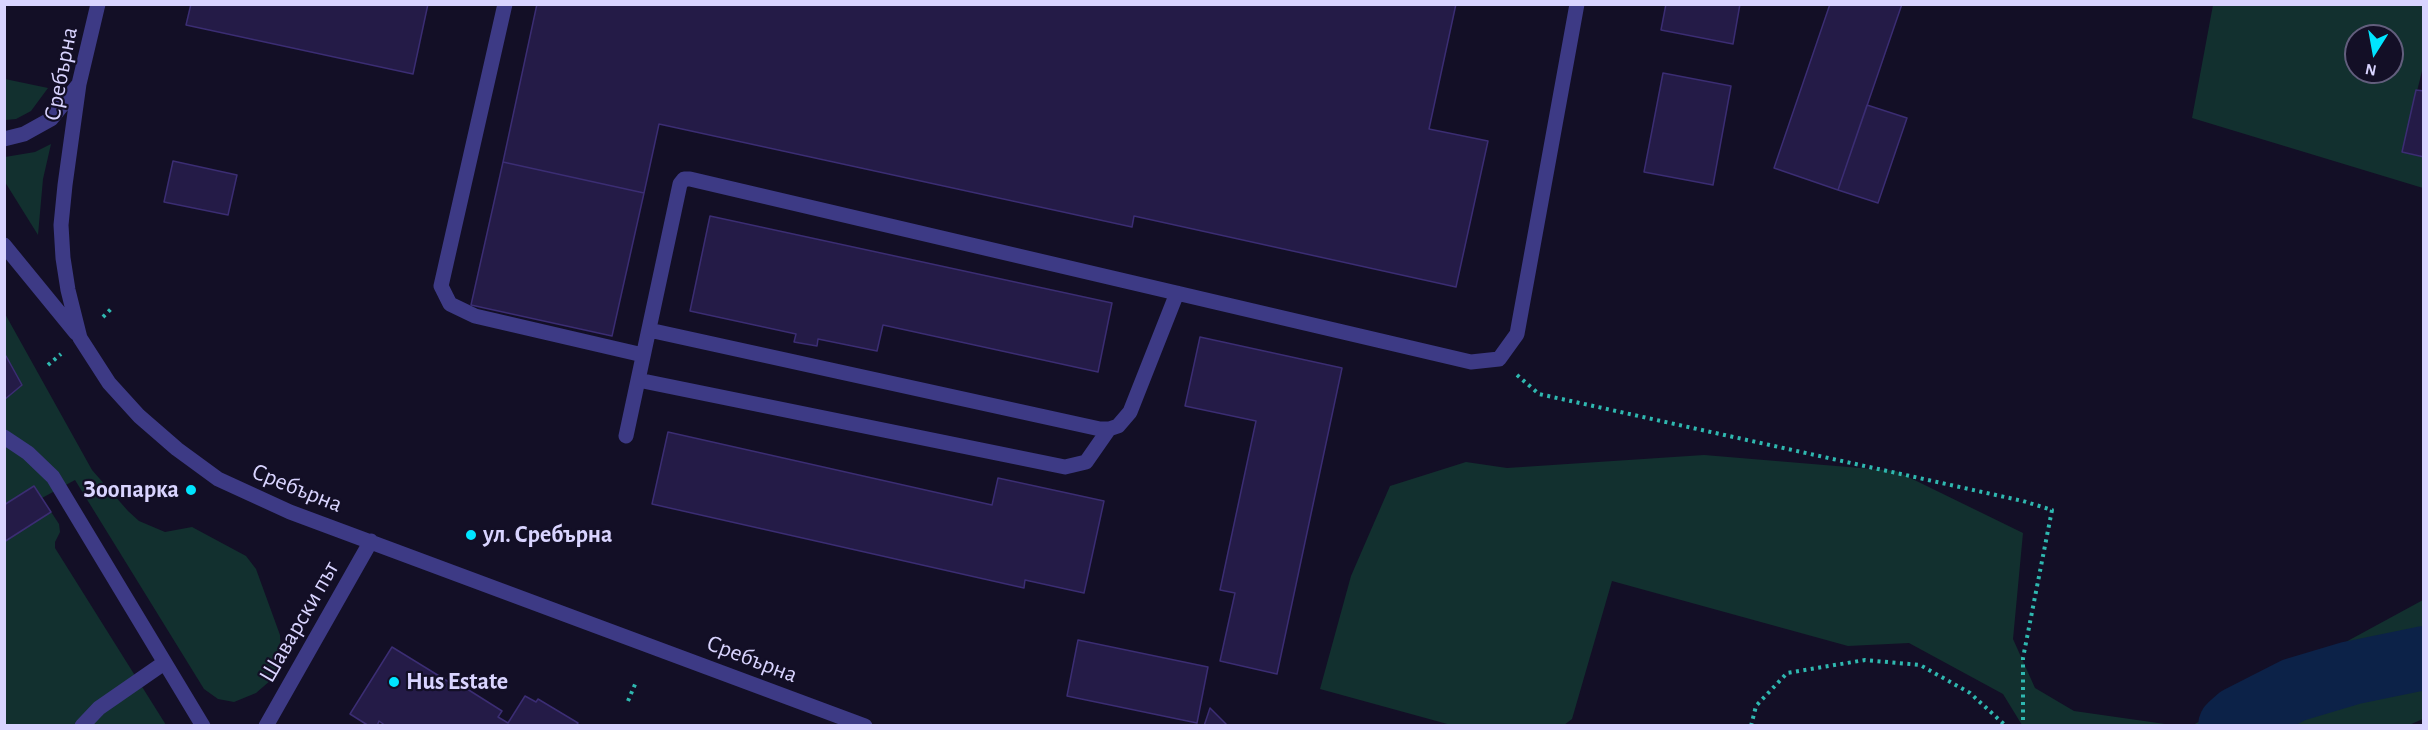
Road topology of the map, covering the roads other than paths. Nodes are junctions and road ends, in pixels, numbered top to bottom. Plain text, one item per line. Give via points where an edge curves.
1 (98, 4) edge
2 (505, 4) edge
3 (1577, 4) edge
4 (79, 84) junction
5 (4, 139) edge
6 (4, 245) edge
7 (1177, 293) junction
8 (649, 330) junction
9 (80, 338) junction
10 (643, 355) junction
11 (638, 380) junction
12 (1109, 429) junction
13 (626, 436) dead end
14 (4, 437) edge
15 (371, 541) junction
16 (164, 663) junction
17 (82, 726) edge
18 (203, 726) edge
19 (266, 726) edge
20 (864, 726) edge

1 - 4 street, Сребърна
2 - 10 street via 441,286 450,304 475,316
3 - 7 street via 1517,334 1499,359 1472,362
4 - 5 street via 51,119 24,134
4 - 9 street, Сребърна via 62,225 68,290
6 - 9 street
7 - 8 street via 684,179
7 - 12 street via 1130,412 1126,420
8 - 10 street
8 - 12 street
9 - 15 street, Сребърна via 109,383 139,416 219,479 290,512
10 - 11 street
11 - 12 street via 1065,467 1086,462
11 - 13 street
14 - 16 street via 35,458 52,477
15 - 19 street, Шаварски път
15 - 20 street, Сребърна
16 - 17 street via 99,708
16 - 18 street

